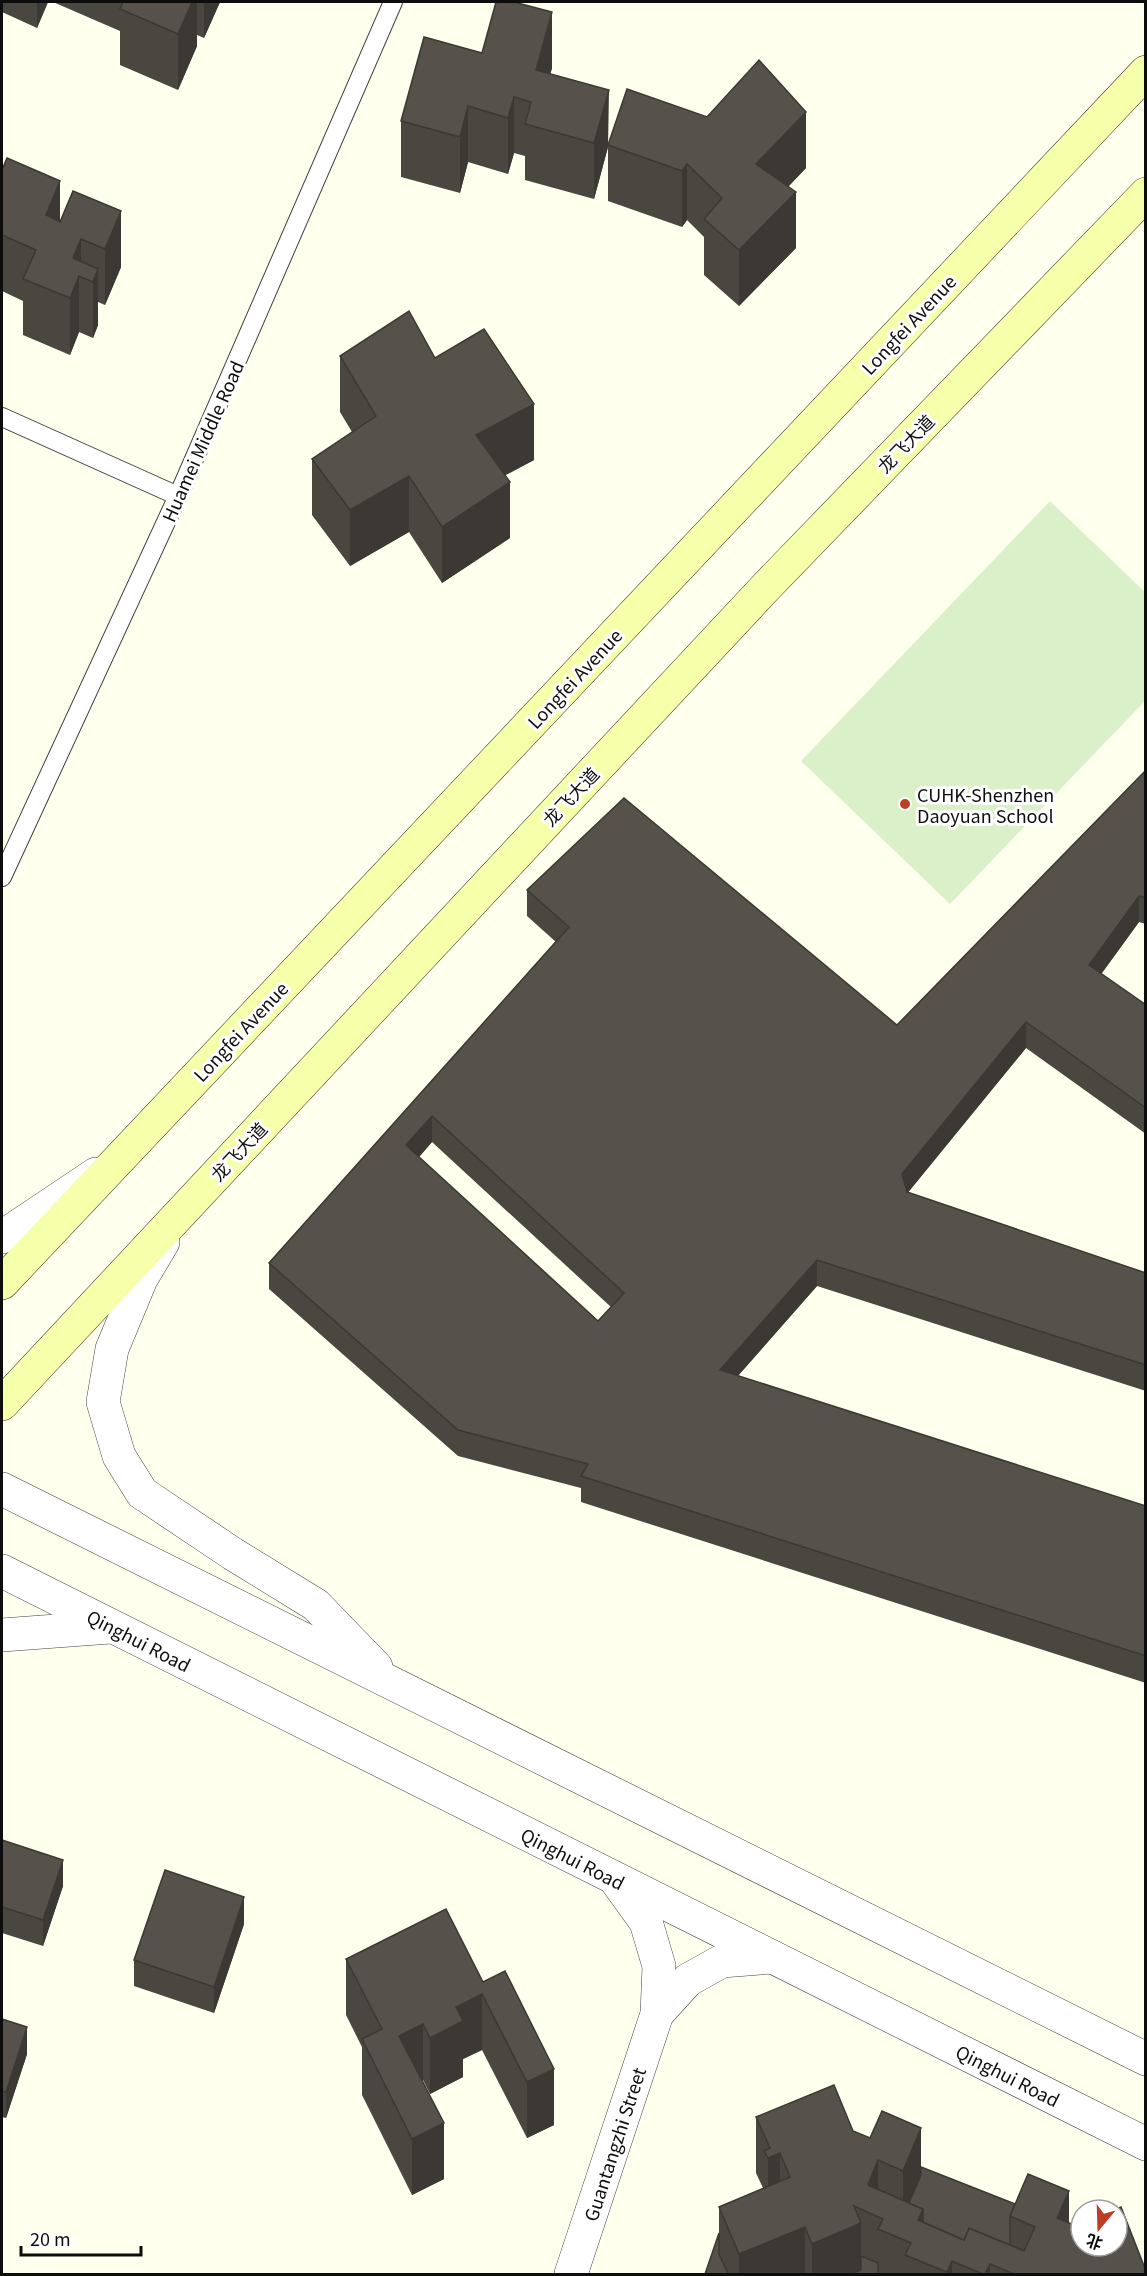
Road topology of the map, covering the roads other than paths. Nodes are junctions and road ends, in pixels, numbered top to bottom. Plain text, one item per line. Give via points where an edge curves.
1 (393, 2) edge
2 (1146, 72) edge
3 (1146, 194) edge
4 (2, 417) edge
5 (178, 496) junction
6 (2, 877) edge
7 (120, 1158) junction
8 (179, 1213) junction
9 (2, 1238) edge
10 (2, 1283) edge
11 (2, 1404) edge
12 (2, 1489) edge
13 (2, 1571) edge
14 (112, 1627) junction
15 (2, 1635) edge
16 (392, 1683) junction
17 (615, 1879) junction
18 (772, 1957) junction
19 (657, 2014) junction
20 (1146, 2059) edge
21 (1146, 2144) edge
22 (571, 2274) edge

1 - 5 lane, Huamei Middle Road
2 - 7 main road, Longfei Avenue
3 - 8 main road, 龙飞大道 via 765,588
4 - 5 lane
5 - 6 lane, Huamei Middle Road
7 - 9 street
7 - 10 main road, Longfei Avenue
8 - 11 main road, 龙飞大道
8 - 16 street via 141,1279 112,1349 103,1402 119,1456 142,1493 316,1605
12 - 16 street
13 - 14 street, Qinghui Road
14 - 15 street
14 - 17 street, Qinghui Road
16 - 20 street
17 - 18 street, Qinghui Road
17 - 19 street, Guantangzhi Street via 646,1922 659,1966
18 - 19 street, Guantangzhi Street via 722,1961 688,1980
18 - 21 street, Qinghui Road
19 - 22 street, Guantangzhi Street

